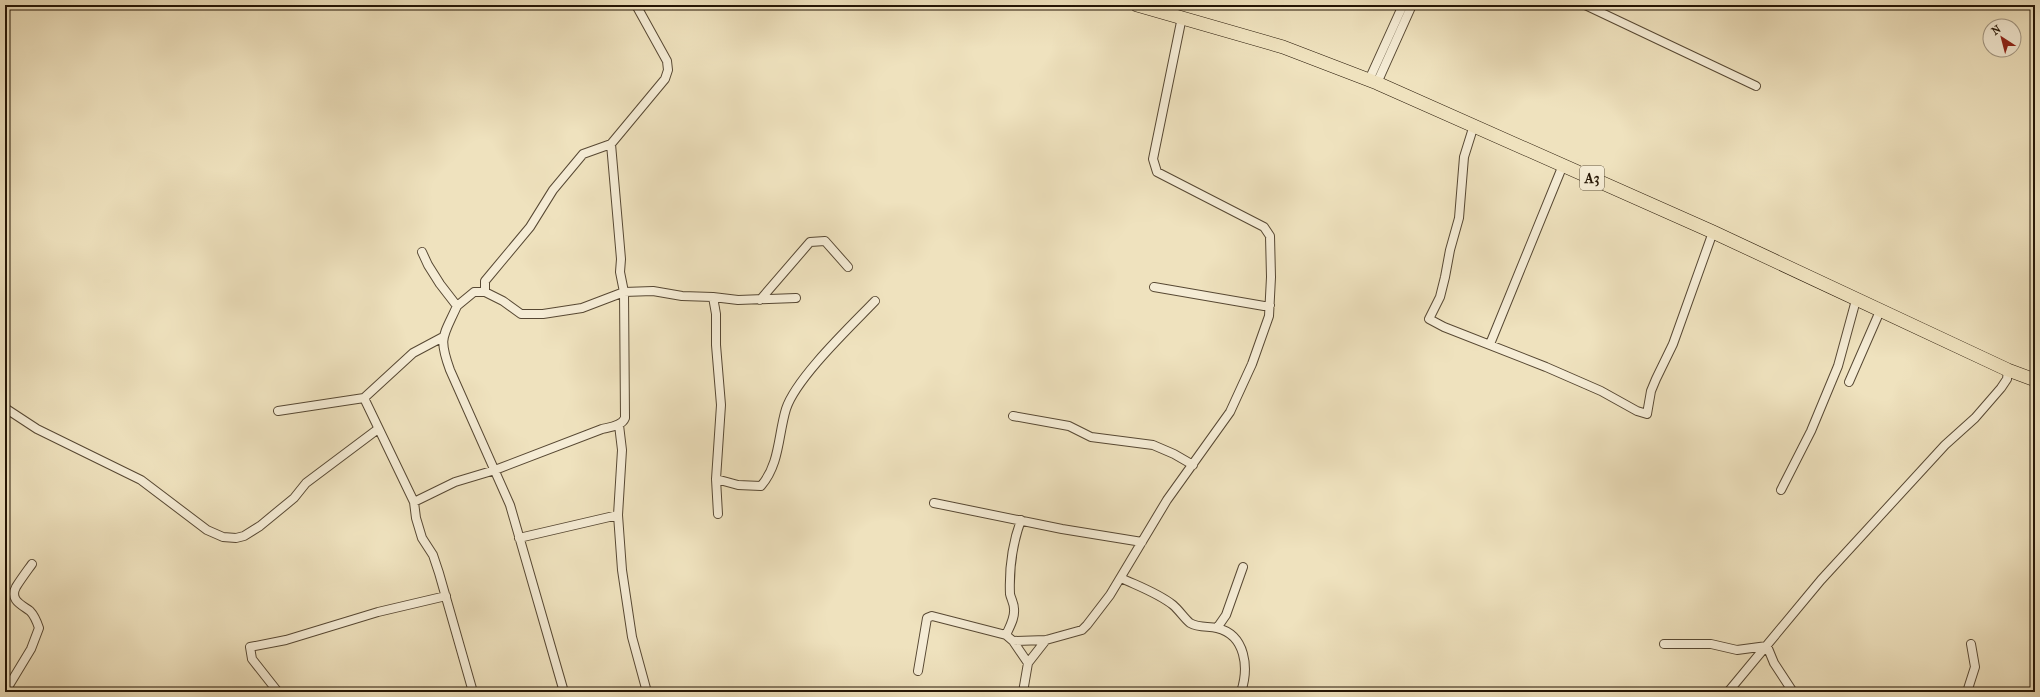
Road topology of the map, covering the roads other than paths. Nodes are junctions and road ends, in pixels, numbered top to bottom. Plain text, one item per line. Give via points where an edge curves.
1 (636, 5) edge
2 (1138, 5) edge
3 (1403, 5) edge
4 (1412, 5) edge
5 (1584, 5) edge
6 (1182, 17) junction
7 (1373, 82) junction
8 (1756, 86) dead end
9 (1474, 125) junction
10 (611, 144) junction
11 (1563, 165) junction
12 (1713, 232) junction
13 (422, 252) dead end
14 (848, 267) dead end
15 (1154, 287) dead end
16 (485, 292) junction
17 (624, 292) junction
18 (713, 297) junction
19 (796, 298) dead end
20 (760, 300) junction
21 (1856, 300) junction
22 (875, 301) dead end
23 (1270, 305) junction
24 (457, 306) junction
25 (1880, 311) junction
26 (443, 337) junction
27 (1490, 344) junction
28 (2008, 370) junction
29 (2035, 380) edge
30 (1849, 382) dead end
31 (364, 398) junction
32 (5, 408) edge
33 (278, 411) dead end
34 (1013, 416) dead end
35 (619, 425) junction
36 (378, 429) junction
37 (1193, 465) junction
38 (495, 470) junction
39 (716, 479) junction
40 (1781, 490) dead end
41 (414, 502) junction
42 (934, 503) dead end
43 (718, 514) dead end
44 (618, 515) junction
45 (1021, 520) junction
46 (519, 538) junction
47 (1142, 542) junction
48 (32, 564) dead end
49 (1243, 568) dead end
50 (1121, 578) junction
51 (446, 596) junction
52 (1217, 628) junction
53 (1006, 635) junction
54 (1013, 640) junction
55 (1046, 640) junction
56 (1664, 644) dead end
57 (1971, 644) dead end
58 (1766, 646) junction
59 (1028, 663) junction
60 (918, 671) dead end
61 (5, 692) edge
62 (278, 692) edge
63 (473, 692) edge
64 (564, 692) edge
65 (647, 692) edge
66 (1023, 692) edge
67 (1241, 692) edge
68 (1728, 692) edge
69 (1793, 692) edge
70 (1967, 692) edge

1 - 10 street via 667,61 668,70 665,79
2 - 6 highway, A3
3 - 7 street
4 - 7 street
5 - 8 street
6 - 7 highway, A3 via 1283,47
6 - 23 street via 1153,159 1154,166 1157,172 1264,227 1270,236
7 - 9 highway, A3
9 - 11 highway, A3
9 - 27 street via 1464,157 1459,218 1446,277 1429,319
10 - 16 street via 583,154 553,190 530,227 485,281
10 - 17 street via 620,272
11 - 12 highway, A3
11 - 27 street
12 - 21 highway, A3
12 - 27 street via 1673,344 1651,391 1647,414 1601,391
13 - 24 street via 440,284
14 - 20 street via 825,241 810,242
15 - 23 street
16 - 17 street via 521,314 527,315 582,308
16 - 24 street via 474,292
17 - 18 street via 653,291 682,296
17 - 35 street via 625,418
18 - 20 street
18 - 39 street via 721,405
19 - 20 street
21 - 25 highway, A3
21 - 40 street via 1838,366 1811,431
22 - 39 street via 838,339 797,388 786,408 769,476 761,486 738,485
23 - 37 street via 1269,316 1252,364 1230,412
24 - 26 street
25 - 28 highway, A3
25 - 30 street
26 - 31 street via 413,353
26 - 38 street via 443,350 450,370
28 - 29 highway, A3
28 - 58 street via 2004,384 1975,418 1945,445 1899,494 1821,580
31 - 33 street
31 - 36 street
32 - 36 street via 38,429 141,480 207,530 223,537 236,538 260,526 294,498 306,483
34 - 37 street via 1069,426 1091,437 1152,445
35 - 38 street via 602,429
35 - 44 street via 622,450
36 - 41 street
37 - 47 street
38 - 41 street via 455,482
38 - 46 street via 510,505
39 - 43 street
41 - 51 street via 422,538 433,555
42 - 45 street
44 - 46 street
44 - 65 street via 630,630
45 - 47 street
45 - 53 street via 1016,533 1010,595 1014,608 1013,620
46 - 64 street
47 - 50 street
48 - 61 street via 14,593 15,599 36,618 39,628 31,649
49 - 52 street via 1226,615
50 - 52 street via 1152,592 1172,605 1190,622 1203,628
50 - 55 street via 1082,630
51 - 62 street via 378,612 286,640 250,647 252,659
51 - 63 street
52 - 67 street via 1233,636 1245,658 1244,684
53 - 54 street
53 - 60 street via 932,616 927,618
54 - 55 street
54 - 59 street
55 - 59 street
56 - 58 street via 1711,644 1737,650
57 - 70 street via 1975,667
58 - 68 street
58 - 69 street
59 - 66 street

